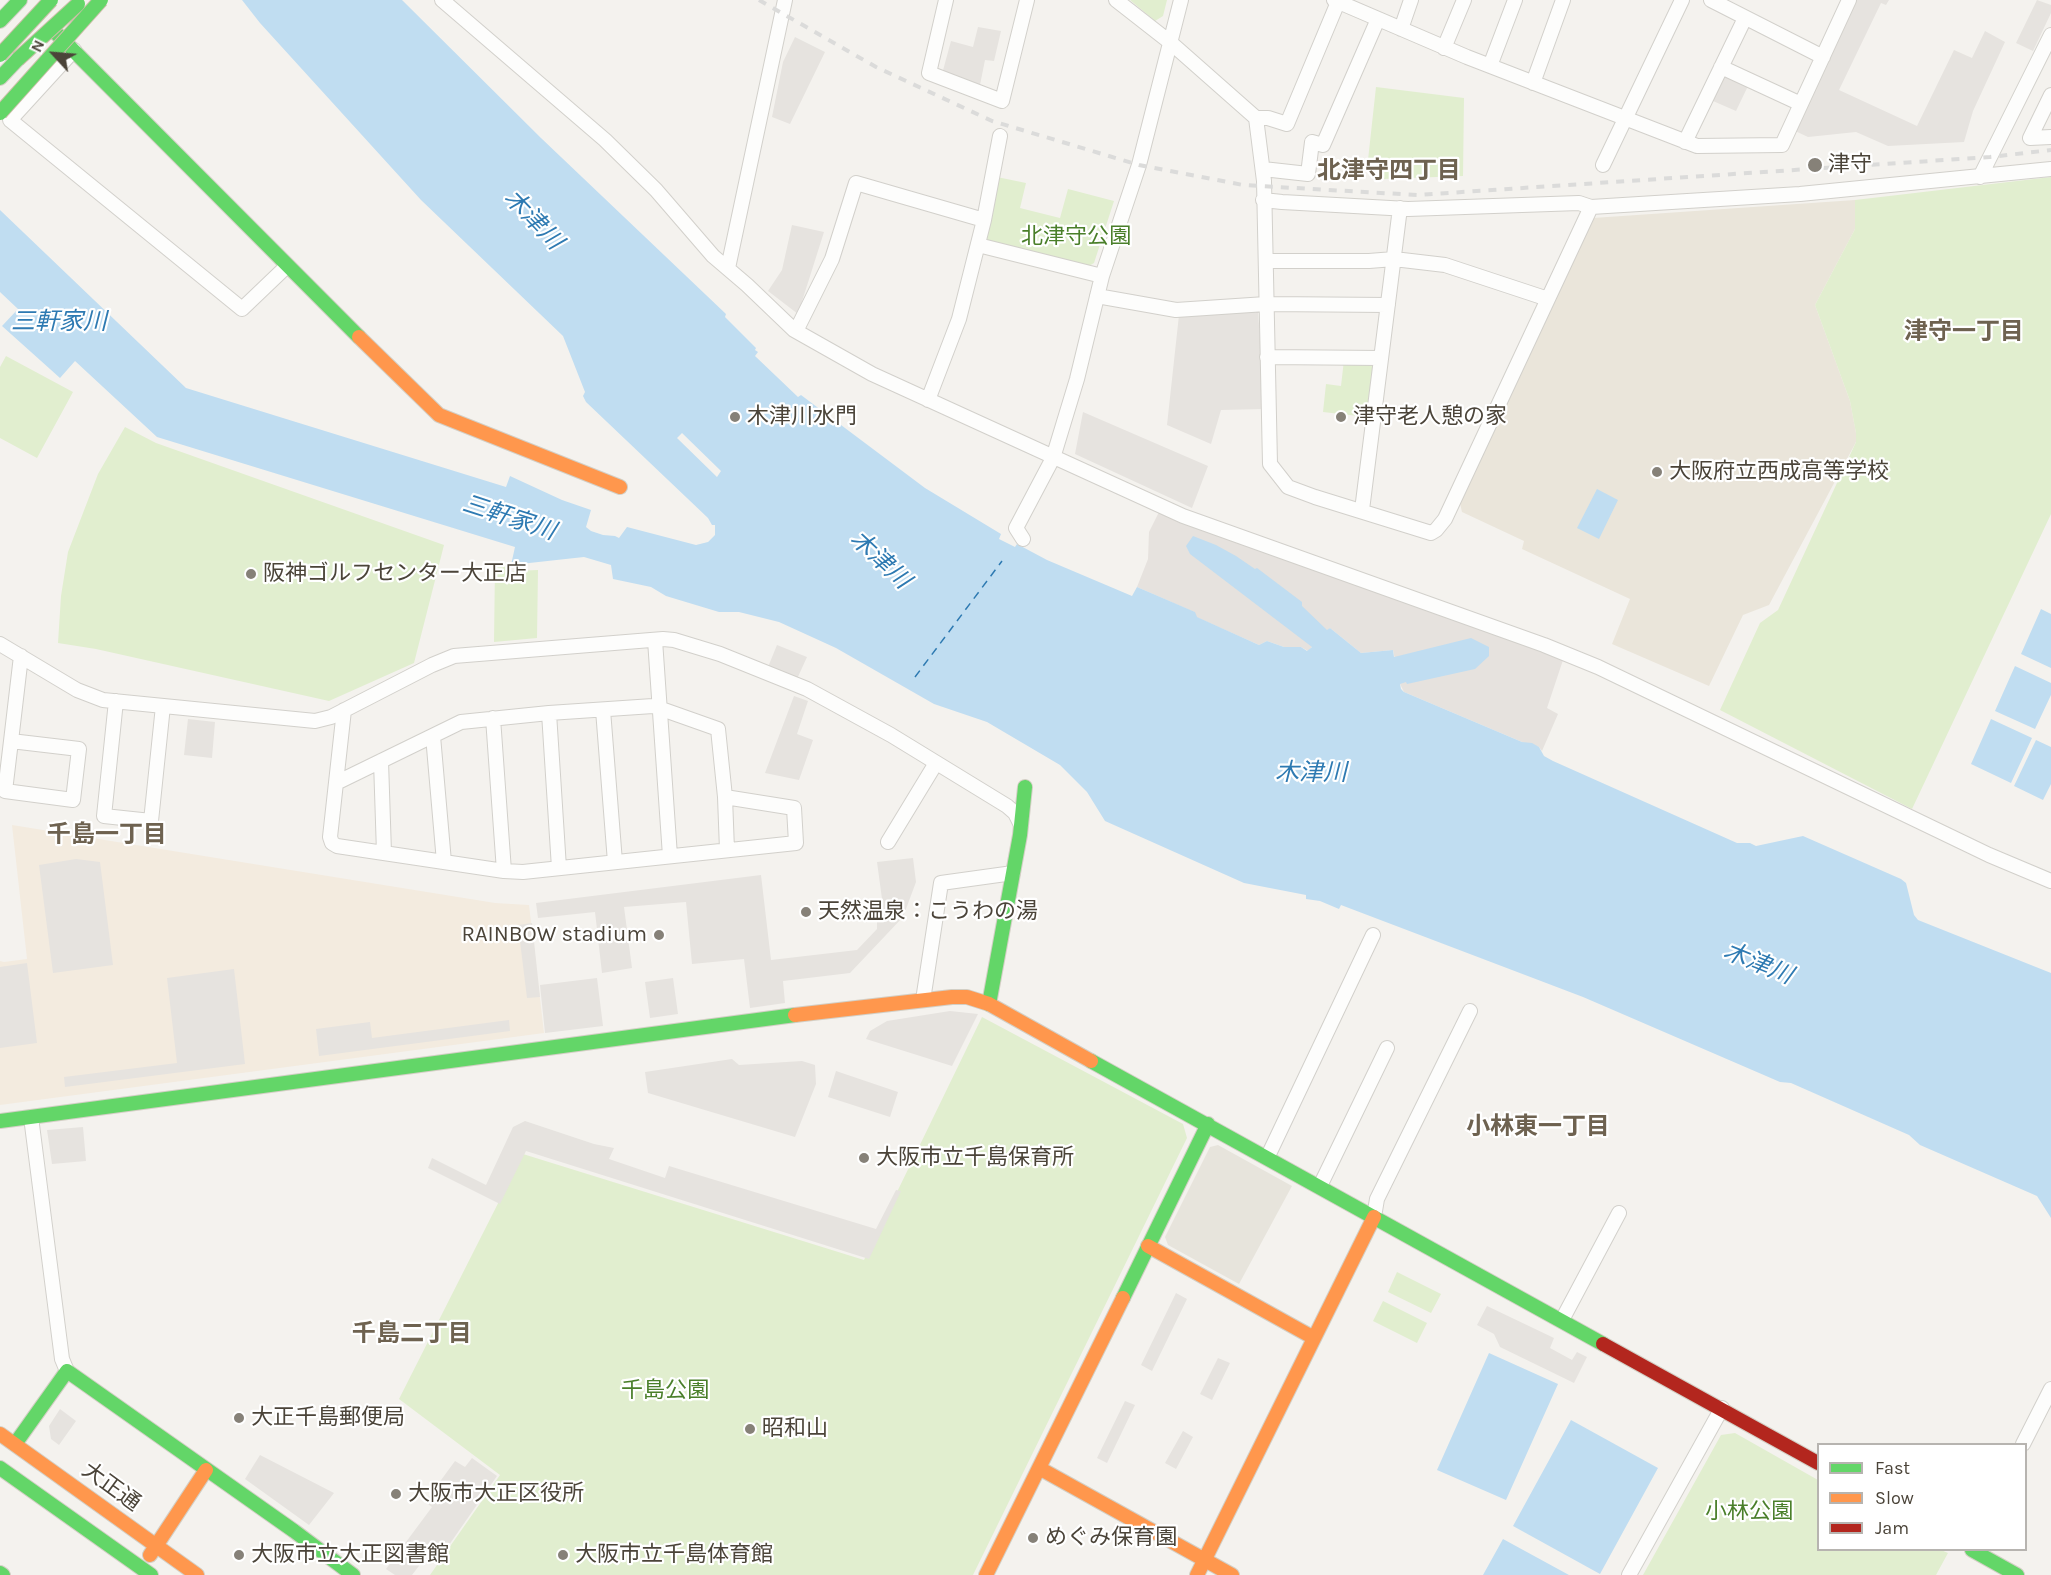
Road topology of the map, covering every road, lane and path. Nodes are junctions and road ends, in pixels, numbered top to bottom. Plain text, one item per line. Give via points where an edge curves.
1 (20, 0) edge
2 (51, 0) edge
3 (72, 0) edge
4 (82, 0) edge
5 (101, 0) edge
6 (442, 0) edge
7 (785, 0) edge
8 (946, 0) edge
9 (1026, 0) edge
10 (1116, 0) edge
11 (1181, 0) edge
12 (1411, 0) edge
13 (1464, 0) edge
14 (1515, 0) edge
15 (1563, 0) edge
16 (1682, 0) edge
17 (1711, 0) edge
18 (1849, 0) edge
19 (1336, 1) edge
20 (1745, 18) junction
21 (1378, 19) junction
22 (0, 21) edge
23 (1401, 29) junction
24 (2051, 35) edge
25 (1171, 44) junction
26 (1444, 48) junction
27 (74, 50) junction
28 (0, 55) edge
29 (1823, 57) junction
30 (18, 59) junction
31 (1490, 66) junction
32 (1722, 67) junction
33 (0, 78) edge
34 (1533, 83) junction
35 (2051, 95) edge
36 (1801, 104) junction
37 (0, 113) edge
38 (1256, 118) junction
39 (1625, 120) junction
40 (1000, 136) dead end
41 (2051, 137) edge
42 (1685, 142) junction
43 (1603, 165) dead end
44 (1263, 169) junction
45 (2051, 169) edge
46 (1980, 177) junction
47 (1263, 200) junction
48 (1591, 207) junction
49 (1400, 208) junction
50 (984, 220) junction
51 (978, 244) junction
52 (1394, 259) junction
53 (1266, 261) junction
54 (287, 266) junction
55 (728, 268) junction
56 (1101, 276) junction
57 (1097, 297) junction
58 (1548, 299) junction
59 (1266, 304) junction
60 (1388, 305) junction
61 (796, 331) junction
62 (1267, 357) junction
63 (1381, 358) junction
64 (928, 400) junction
65 (1053, 458) junction
66 (620, 487) dead end
67 (1362, 510) junction
68 (1023, 539) dead end
69 (655, 640) junction
70 (0, 644) edge
71 (21, 656) junction
72 (116, 701) junction
73 (163, 706) junction
74 (661, 707) junction
75 (344, 710) junction
76 (603, 710) junction
77 (549, 713) junction
78 (493, 718) junction
79 (433, 736) junction
80 (10, 741) junction
81 (381, 761) junction
82 (936, 763) junction
83 (336, 783) junction
84 (1025, 787) dead end
85 (725, 797) junction
86 (1021, 825) junction
87 (888, 842) dead end
88 (727, 850) junction
89 (384, 853) junction
90 (670, 856) junction
91 (444, 862) junction
92 (615, 862) junction
93 (559, 868) junction
94 (504, 871) junction
95 (1013, 873) junction
96 (2051, 881) edge
97 (1373, 935) dead end
98 (923, 1000) junction
99 (989, 1004) junction
100 (1470, 1011) dead end
101 (1387, 1048) dead end
102 (31, 1117) junction
103 (0, 1120) edge
104 (1208, 1124) junction
105 (1268, 1156) junction
106 (1320, 1186) junction
107 (1619, 1213) dead end
108 (1374, 1217) junction
109 (1148, 1246) junction
110 (1562, 1320) junction
111 (1314, 1338) junction
112 (67, 1371) junction
113 (2051, 1389) edge
114 (1722, 1408) junction
115 (0, 1434) edge
116 (2024, 1443) edge
117 (15, 1444) junction
118 (1817, 1462) edge
119 (0, 1468) edge
120 (1039, 1468) junction
121 (206, 1470) junction
122 (156, 1545) junction
123 (1974, 1551) edge
124 (1204, 1560) junction
125 (142, 1573) edge
126 (197, 1575) edge
127 (353, 1575) edge
128 (986, 1575) edge
129 (1197, 1575) edge
130 (1232, 1575) edge
131 (1629, 1575) edge
132 (2017, 1575) edge

1 - 22 main road
1 - 27 main road
2 - 28 main road, bridge
3 - 30 main road, bridge
4 - 30 main road, bridge
5 - 37 main road, bridge
6 - 55 street via 605,140
7 - 55 street
8 - 9 street via 929,73 1002,101
10 - 25 street
11 - 25 street
12 - 23 street
13 - 26 street
14 - 31 street
15 - 34 street
16 - 39 street
17 - 20 street
18 - 29 street
19 - 21 street
19 - 38 street via 1287,124
20 - 29 street
20 - 32 street
21 - 23 street
21 - 44 street via 1323,145 1312,142 1308,174
23 - 26 street
24 - 46 street
25 - 38 street
25 - 56 street via 1139,165
26 - 31 street
27 - 54 main road
27 - 54 street via 10,120 242,309
29 - 36 street
30 - 33 main road
31 - 34 street
32 - 36 street
32 - 42 street
34 - 39 street
35 - 41 street via 2030,138
36 - 42 street via 1782,145 1698,146
38 - 44 street
39 - 42 street
39 - 43 street
40 - 50 street
44 - 47 street
45 - 46 street
46 - 48 street via 1800,194
47 - 49 street
47 - 53 street
48 - 49 street via 1579,203
48 - 58 street
49 - 52 street
50 - 51 street
50 - 61 street via 856,183 832,259
51 - 56 street
51 - 64 street via 959,319
52 - 53 street
52 - 58 street via 1445,265
52 - 60 street
53 - 59 street
54 - 66 main road via 439,415
55 - 61 street
56 - 57 street
57 - 59 street via 1176,310
57 - 65 street
58 - 67 street via 1445,519 1431,533
59 - 60 street
59 - 62 street
60 - 63 street
61 - 64 street
62 - 63 street
62 - 67 street via 1270,464 1288,487
63 - 67 street
64 - 65 street
65 - 68 street via 1016,528
65 - 96 street via 1183,516 1598,667
69 - 74 street
69 - 75 street via 454,656
69 - 82 street via 674,640 720,654 807,689
70 - 71 street
71 - 72 street via 77,690
71 - 80 street
72 - 73 street
72 - 73 street via 104,816 151,822
73 - 75 street via 300,721 331,717
74 - 76 street
74 - 85 street via 718,729
74 - 90 street
75 - 83 street
76 - 77 street
76 - 92 street
77 - 78 street
77 - 93 street
78 - 79 street via 453,725
78 - 94 street
79 - 81 street
79 - 91 street
80 - 80 street via 79,749 73,800 5,791
81 - 83 street
81 - 89 street
82 - 86 street via 1007,806 1016,813
82 - 87 street
83 - 89 street via 332,843
84 - 86 main road
85 - 88 street
85 - 88 street via 794,808 796,843
86 - 95 main road
88 - 90 street
89 - 91 street
90 - 92 street
91 - 94 street
92 - 93 street
93 - 94 street
95 - 98 street via 942,883
95 - 99 main road
97 - 105 street
98 - 99 main road via 967,997
98 - 102 main road
99 - 104 main road
100 - 108 street via 1377,1199
101 - 106 street
102 - 103 main road
102 - 112 street via 62,1359
104 - 105 main road
104 - 109 main road
105 - 106 main road
106 - 108 main road
107 - 110 street
108 - 110 main road
108 - 111 main road
109 - 111 main road
109 - 120 main road
110 - 114 main road
111 - 124 main road
112 - 117 main road
112 - 121 main road
113 - 116 street
114 - 118 main road
114 - 131 street
115 - 117 main road, 大正通
117 - 122 main road, 大正通
119 - 125 main road
120 - 124 main road
120 - 128 main road
121 - 122 main road
121 - 127 main road
122 - 125 main road
122 - 126 main road, 大正通
123 - 132 main road
124 - 129 main road
124 - 130 main road

